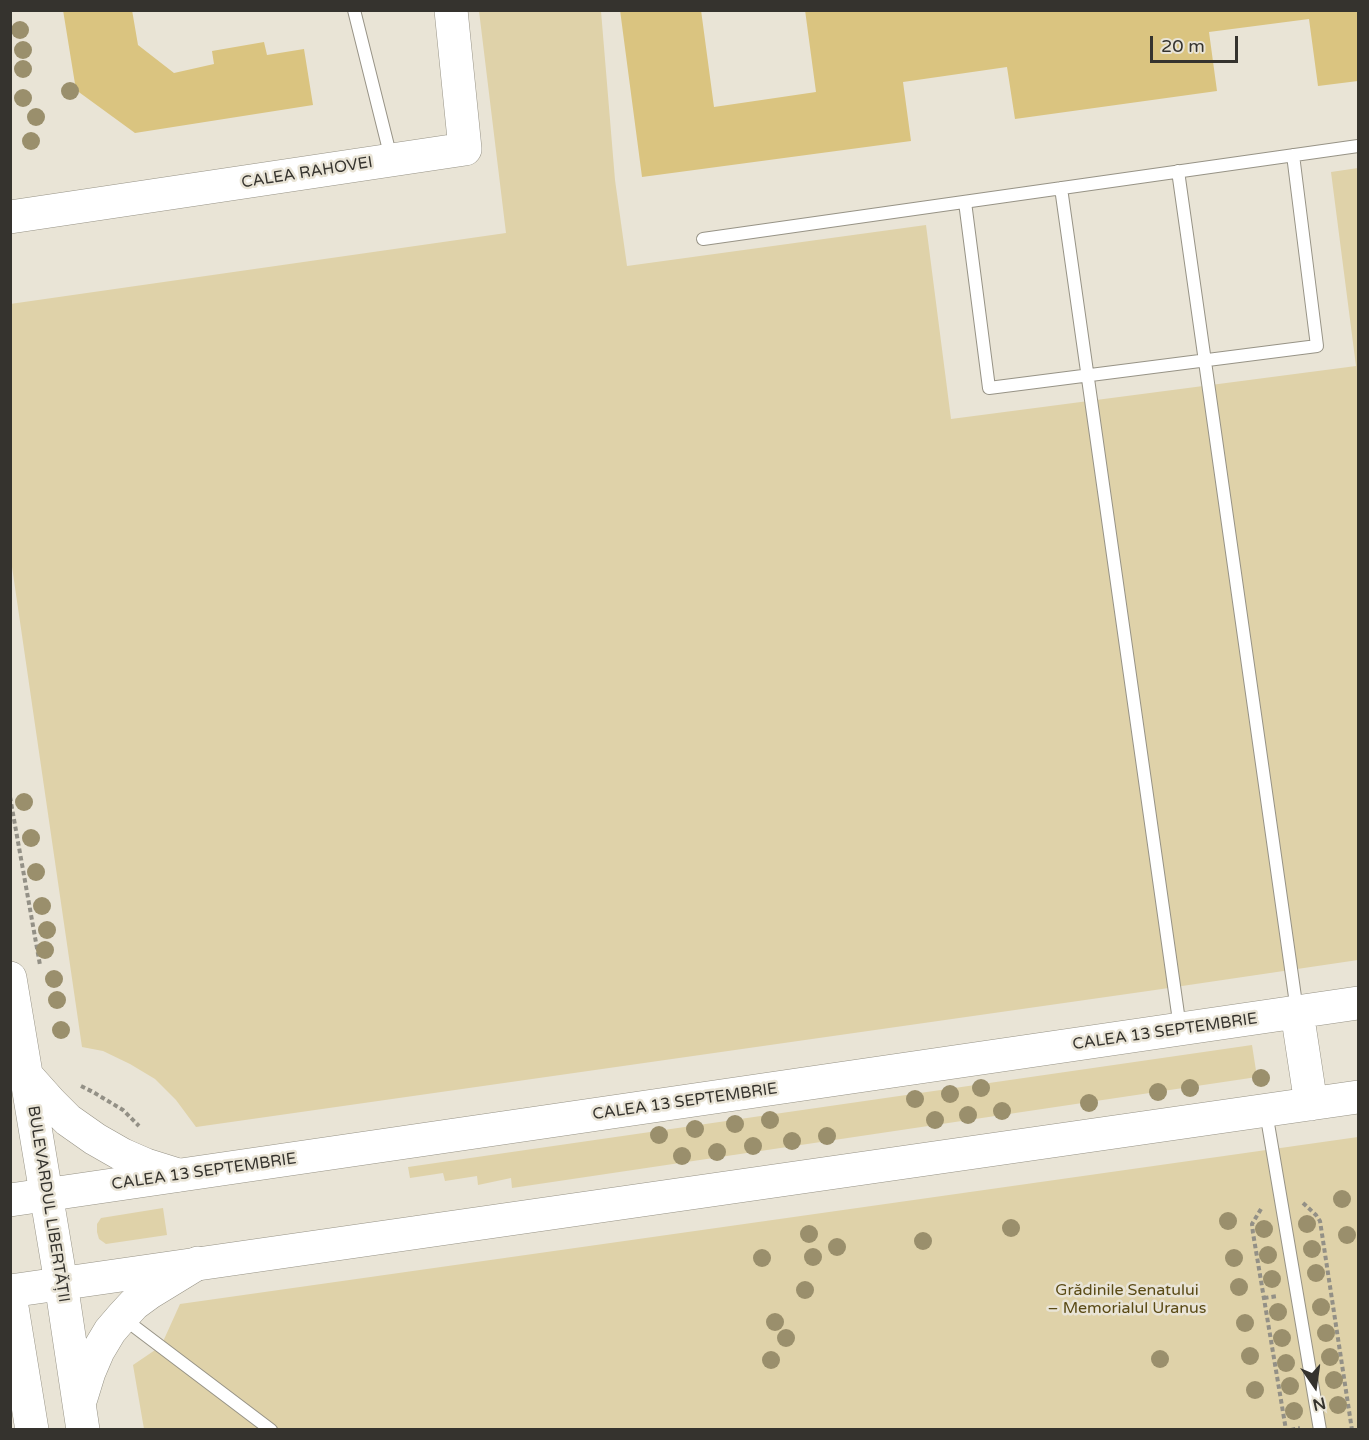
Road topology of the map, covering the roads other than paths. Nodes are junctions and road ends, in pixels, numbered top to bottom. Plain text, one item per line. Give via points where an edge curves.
1 (354, 10) edge
2 (452, 10) edge
3 (1359, 146) edge
4 (1293, 155) junction
5 (392, 160) junction
6 (1178, 171) junction
7 (1061, 188) junction
8 (965, 202) junction
9 (10, 217) edge
10 (703, 239) dead end
11 (1205, 360) junction
12 (1087, 376) junction
13 (26, 973) edge
14 (1359, 1003) edge
15 (1298, 1012) junction
16 (1180, 1029) junction
17 (26, 1075) junction
18 (1359, 1097) edge
19 (1311, 1104) junction
20 (1266, 1111) junction
21 (178, 1175) junction
22 (47, 1195) junction
23 (10, 1200) edge
24 (198, 1263) junction
25 (61, 1283) junction
26 (10, 1293) edge
27 (122, 1317) junction
28 (17, 1368) edge
29 (82, 1416) edge
30 (32, 1430) edge
31 (271, 1430) edge
32 (1320, 1430) edge

1 - 5 lane
2 - 5 main road, CALEA RAHOVEI via 465,149
3 - 4 lane
4 - 6 lane
4 - 11 lane via 1317,346
5 - 9 main road, CALEA RAHOVEI
6 - 7 lane
6 - 11 lane
7 - 8 lane
7 - 12 lane
8 - 10 lane
8 - 12 lane via 989,388
11 - 12 lane
11 - 15 lane
12 - 16 lane
13 - 17 main road, BULEVARDUL LIBERTĂȚII
14 - 15 main road, CALEA 13 SEPTEMBRIE
15 - 16 main road, CALEA 13 SEPTEMBRIE
15 - 19 main road
16 - 21 main road, CALEA 13 SEPTEMBRIE
17 - 21 main road via 68,1120 95,1139 146,1165
17 - 22 main road, BULEVARDUL LIBERTĂȚII
18 - 19 main road
19 - 20 main road
20 - 24 main road
20 - 32 lane
21 - 22 main road, CALEA 13 SEPTEMBRIE
22 - 23 main road, CALEA 13 SEPTEMBRIE
22 - 25 main road, BULEVARDUL LIBERTĂȚII
24 - 25 main road
24 - 27 main road via 149,1293
25 - 26 main road
25 - 29 main road, BULEVARDUL LIBERTĂȚII
26 - 28 main road
27 - 29 main road via 110,1331 89,1372
27 - 31 lane
28 - 30 main road

